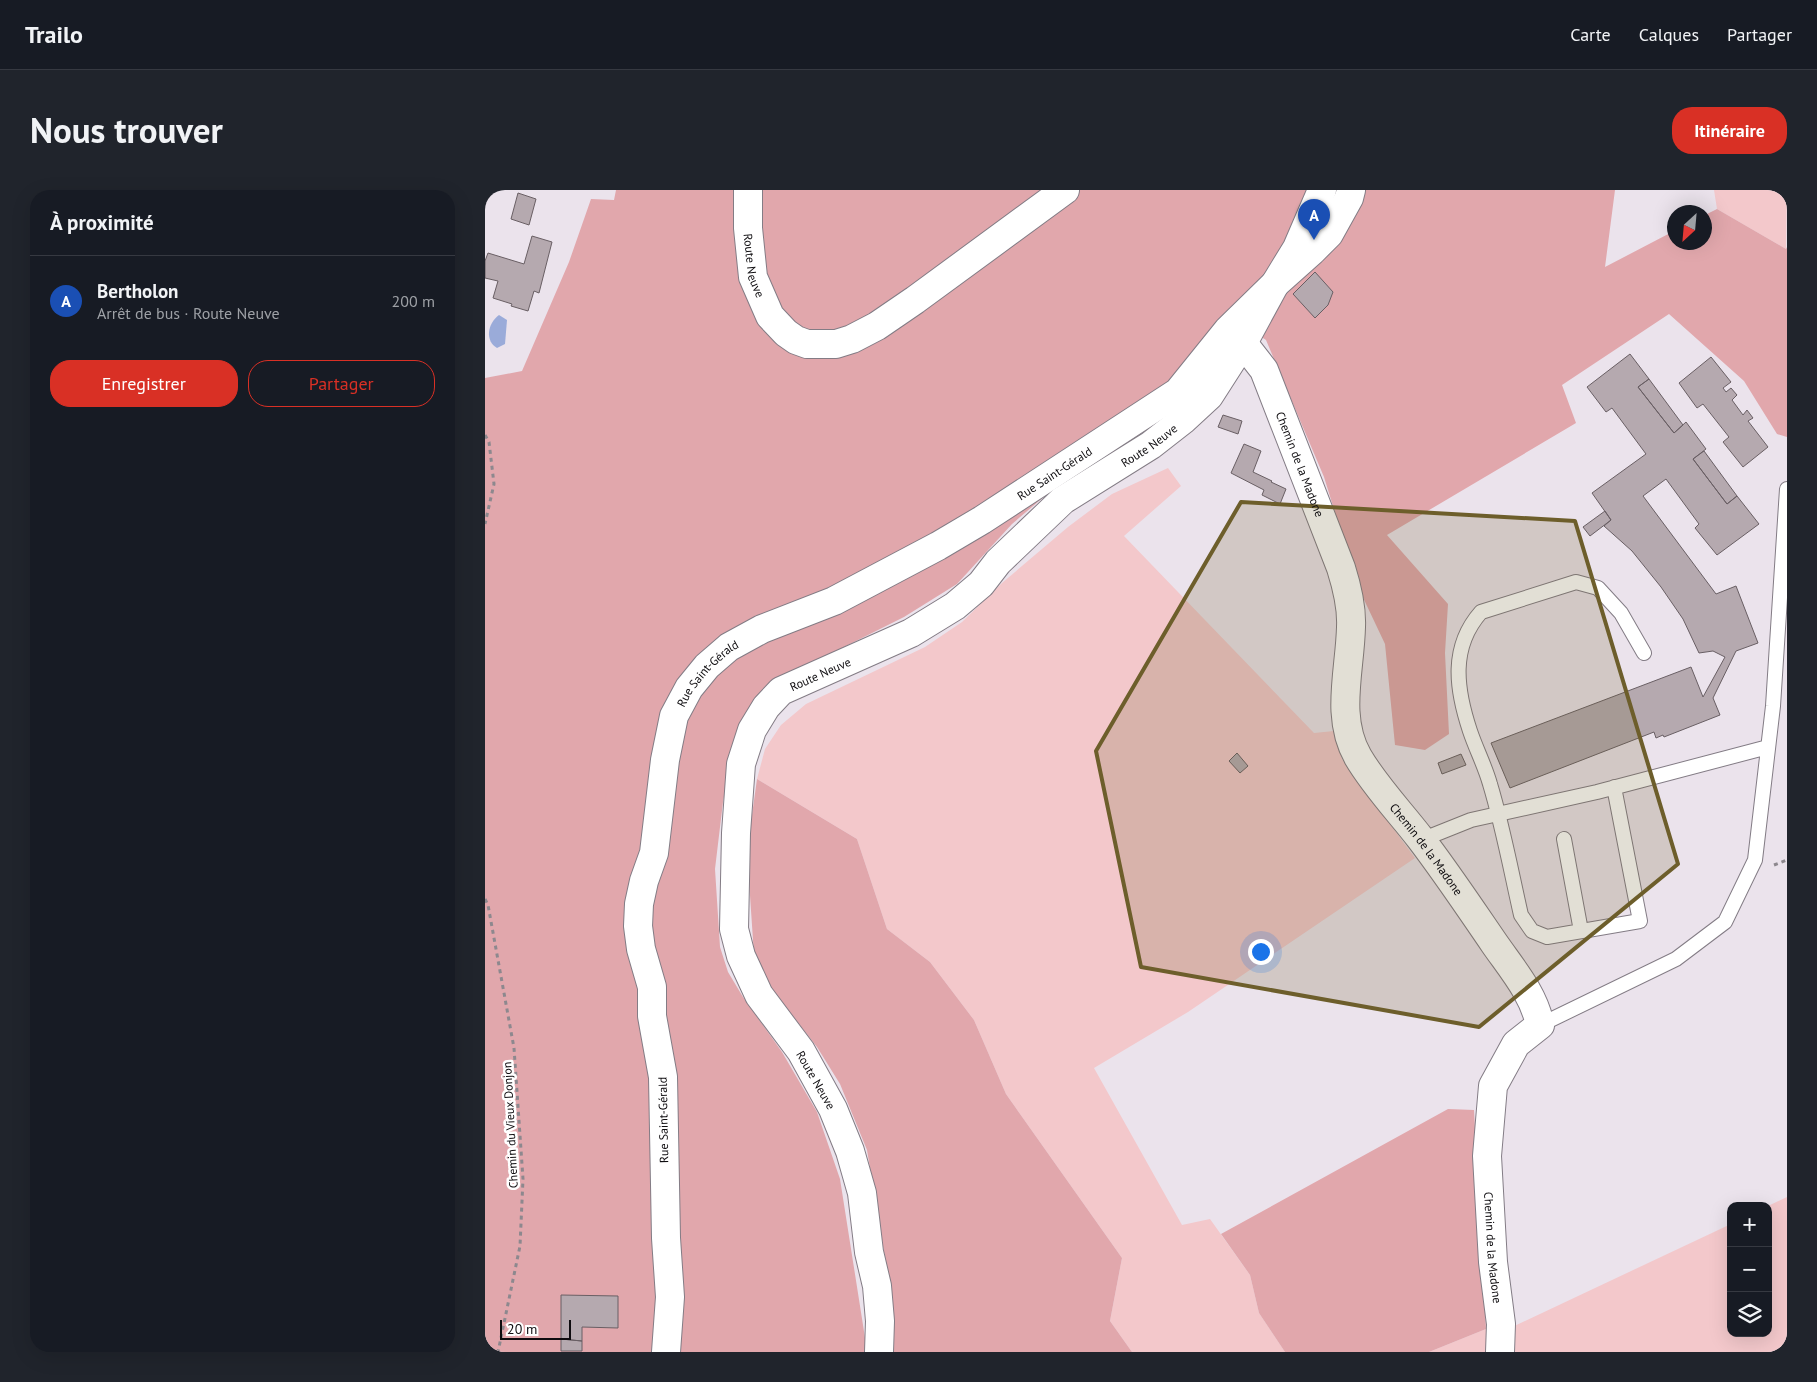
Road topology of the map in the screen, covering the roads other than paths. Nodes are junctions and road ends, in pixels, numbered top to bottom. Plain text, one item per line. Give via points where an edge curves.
1 (748, 190) edge
2 (1065, 190) edge
3 (1322, 190) edge
4 (1351, 190) edge
5 (1275, 284) junction
6 (1243, 343) junction
7 (1787, 489) edge
8 (1644, 653) dead end
9 (1768, 747) junction
10 (1614, 787) junction
11 (1497, 814) junction
12 (1564, 839) dead end
13 (1421, 840) junction
14 (1581, 931) junction
15 (1540, 1025) junction
16 (666, 1352) edge
17 (879, 1352) edge
18 (1500, 1352) edge

1 - 2 street, Route Neuve via 753,278 769,316 796,340 807,344 836,344 877,326 907,306
3 - 5 street, Route Neuve via 1297,248
4 - 5 street via 1329,234
5 - 6 street, Route Neuve
5 - 16 street, Rue Saint-Gérald via 1228,330 1178,392 938,546 834,601 762,628 729,647 689,688 674,716 665,760 654,852 643,881 638,926 652,987 652,1016 663,1077 670,1297
6 - 13 street, Chemin de la Madone via 1265,370 1341,568 1352,625 1345,701 1350,737 1358,756
6 - 17 street, Route Neuve via 1203,402 1151,446 1063,500 998,562 981,584 955,606 911,633 781,691 752,730 741,764 734,928 741,956 759,995 801,1051 833,1109 850,1151 862,1193 877,1286
7 - 9 lane
8 - 11 lane via 1621,614 1598,588 1576,582 1481,612 1472,622 1459,655 1458,687
9 - 10 lane
9 - 15 lane via 1755,860 1725,922 1676,958
10 - 11 lane
10 - 14 lane via 1640,921
11 - 13 lane via 1471,820
11 - 14 lane via 1521,915 1532,931 1547,937
12 - 14 lane
13 - 15 street, Chemin de la Madone via 1519,978 1537,1008
15 - 18 street, Chemin de la Madone via 1516,1044 1493,1086 1487,1156 1493,1262 1501,1324

